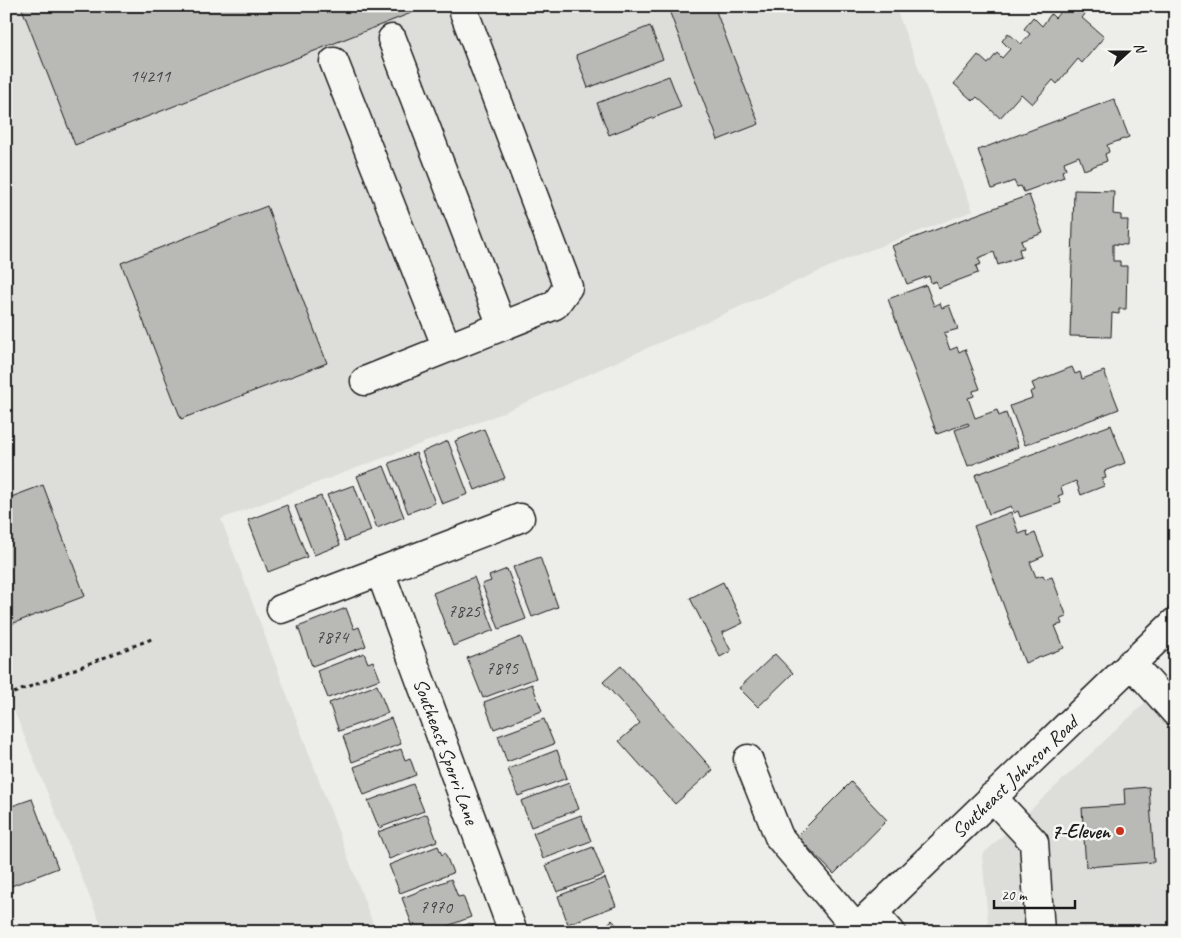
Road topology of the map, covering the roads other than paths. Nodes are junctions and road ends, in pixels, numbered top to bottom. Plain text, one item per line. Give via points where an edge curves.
1 (464, 12) dead end
2 (392, 39) dead end
3 (334, 62) dead end
4 (502, 326) junction
5 (446, 348) junction
6 (364, 381) dead end
7 (520, 518) dead end
8 (380, 571) junction
9 (281, 609) dead end
10 (1175, 622) edge
11 (1131, 663) junction
12 (1175, 712) edge
13 (748, 759) dead end
14 (992, 797) junction
15 (868, 926) edge
16 (513, 932) edge
17 (1040, 932) edge

1 - 4 street via 568,287 555,305
2 - 4 street
3 - 5 street
4 - 5 street
5 - 6 street
7 - 8 street
8 - 9 street
8 - 16 street, Southeast Sporri Lane
10 - 11 street, Southeast Johnson Road
11 - 12 street
11 - 14 street, Southeast Johnson Road
13 - 15 street via 779,837
14 - 15 street, Southeast Johnson Road
14 - 17 street via 1034,842

